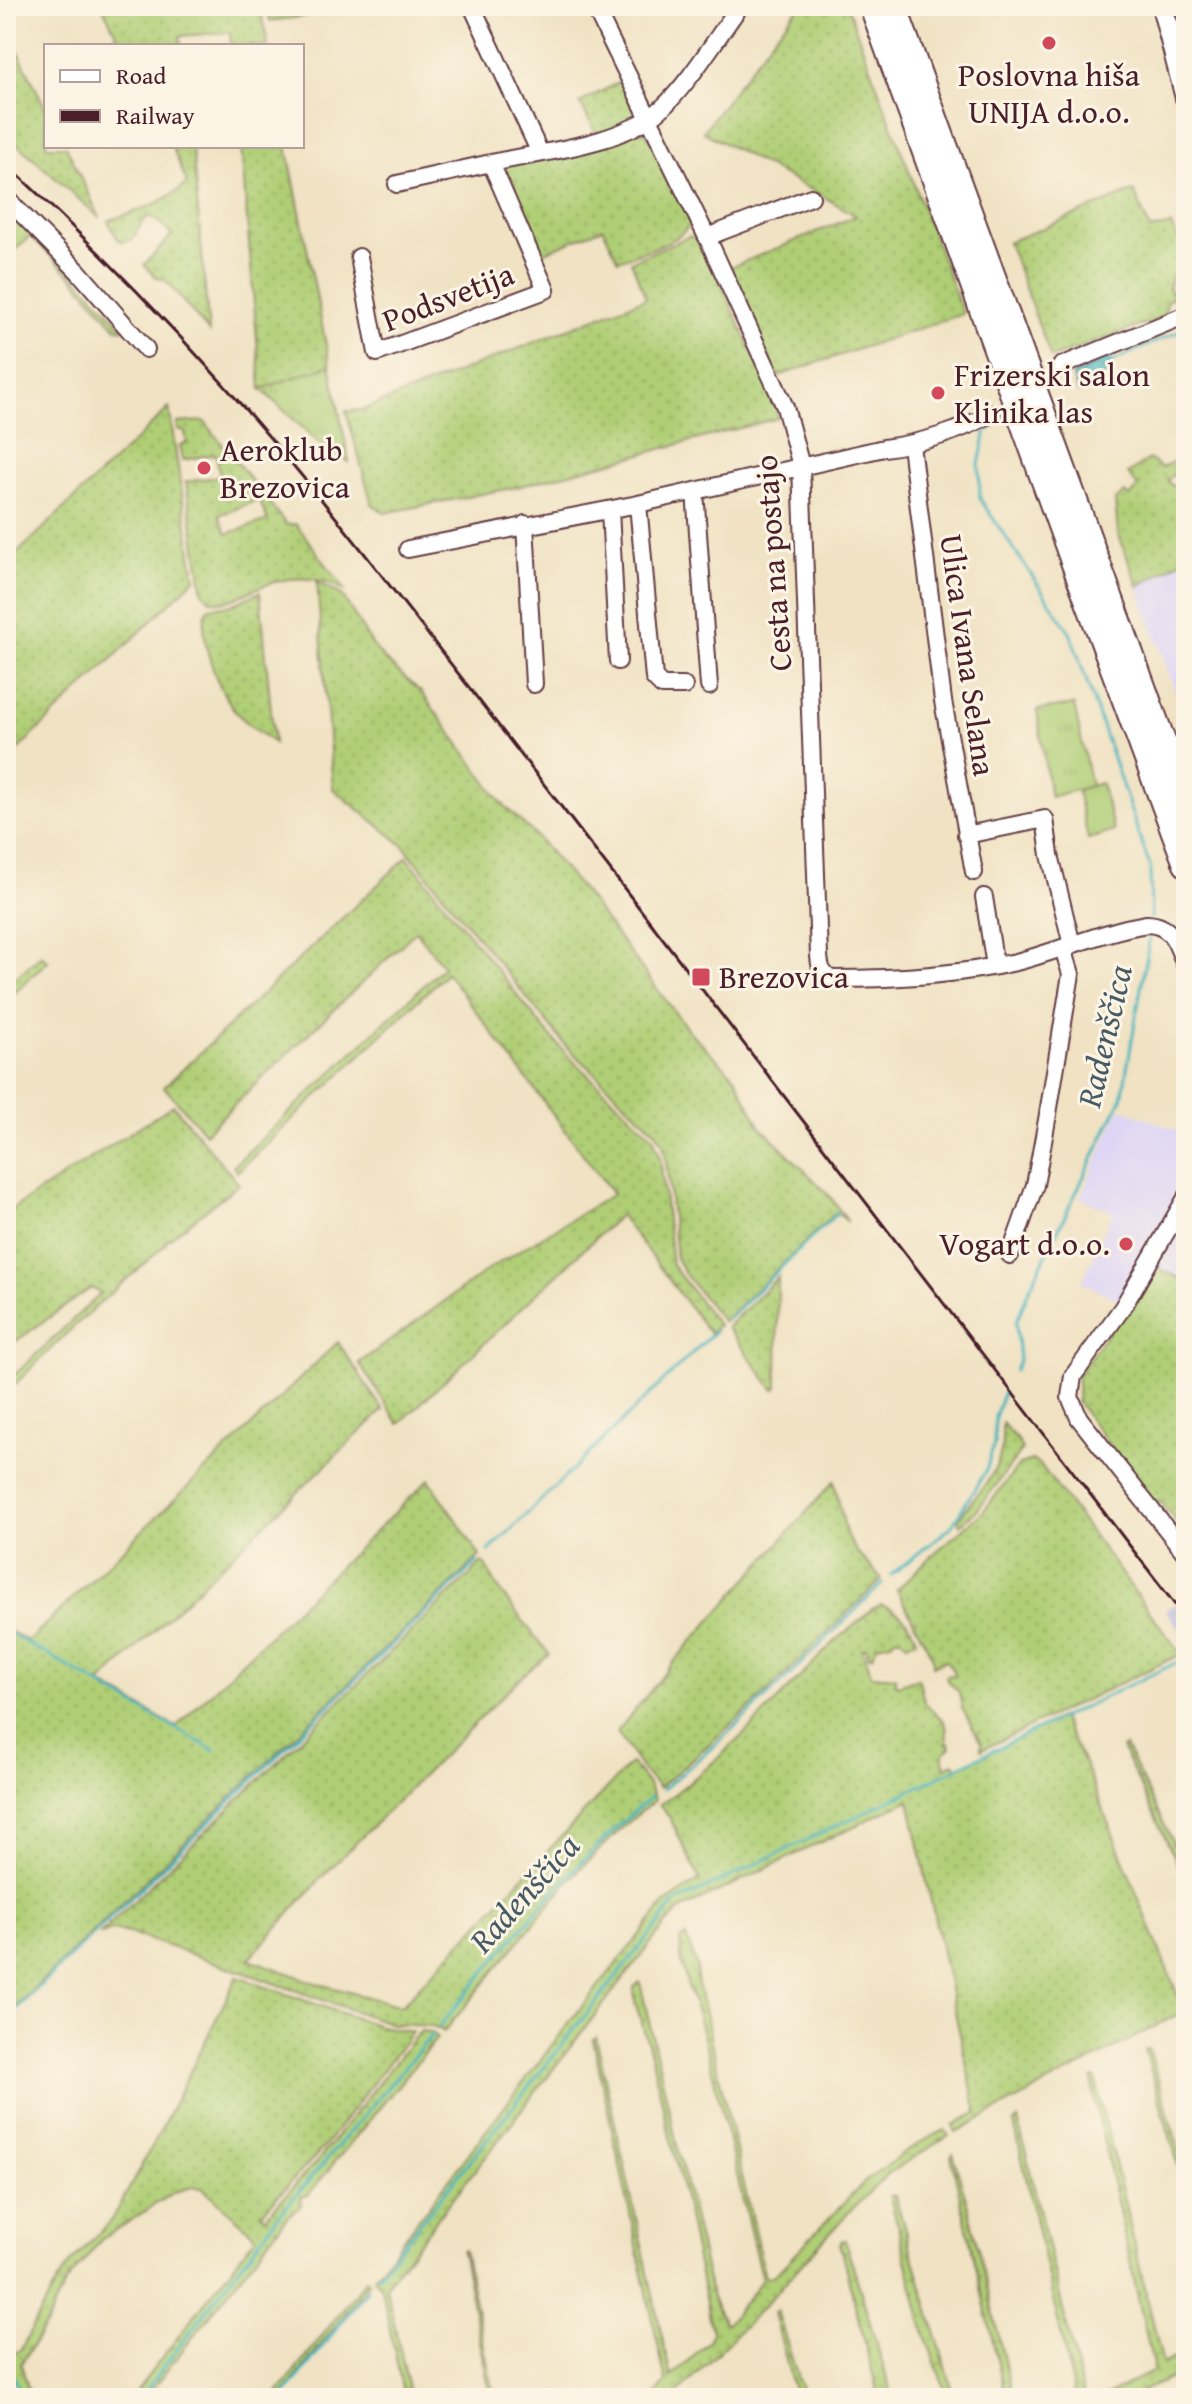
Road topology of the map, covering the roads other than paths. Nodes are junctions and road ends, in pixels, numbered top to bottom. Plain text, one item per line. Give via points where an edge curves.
1 (472, 6) edge
2 (594, 6) edge
3 (740, 6) edge
4 (872, 6) edge
5 (894, 6) edge
6 (1162, 6) edge
7 (1186, 98) edge
8 (649, 119) junction
9 (540, 153) junction
10 (491, 163) junction
11 (397, 184) dead end
12 (811, 197) dead end
13 (6, 198) edge
14 (707, 237) junction
15 (359, 257) dead end
16 (1186, 315) edge
17 (146, 349) dead end
18 (1061, 366) dead end
19 (992, 413) dead end
20 (911, 445) junction
21 (801, 466) junction
22 (695, 491) junction
23 (638, 504) junction
24 (610, 510) junction
25 (525, 524) junction
26 (408, 549) dead end
27 (618, 661) dead end
28 (534, 684) dead end
29 (684, 686) dead end
30 (709, 686) dead end
31 (1186, 804) edge
32 (966, 835) junction
33 (1186, 864) edge
34 (974, 872) dead end
35 (984, 897) dead end
36 (1067, 947) junction
37 (995, 966) junction
38 (1186, 967) edge
39 (1186, 1198) edge
40 (1010, 1255) dead end
41 (1186, 1554) edge

1 - 9 street
2 - 8 street, Cesta na postajo
3 - 8 street via 670,101
4 - 33 highway
5 - 31 highway
6 - 7 main road
8 - 9 street via 607,137
8 - 14 street, Cesta na postajo
9 - 10 street
10 - 11 street
10 - 15 street, Podsvetija via 546,290 377,353
12 - 14 street
13 - 17 street
14 - 21 street, Cesta na postajo via 785,407
16 - 18 street
19 - 20 street
20 - 21 street
20 - 32 street, Ulica Ivana Selana via 943,701
21 - 22 street
21 - 37 street, Cesta na postajo via 820,968 831,979 882,979
22 - 23 street
22 - 30 street
23 - 24 street
23 - 29 street via 654,678 662,686
24 - 25 street
24 - 27 street
25 - 26 street
25 - 28 street
32 - 34 street, Ulica Ivana Selana
32 - 36 street via 1045,819
35 - 37 street
36 - 37 street
36 - 38 street via 1152,924 1174,936
36 - 40 street via 1071,974 1050,1106 1035,1185
39 - 41 street via 1070,1387 1079,1418

